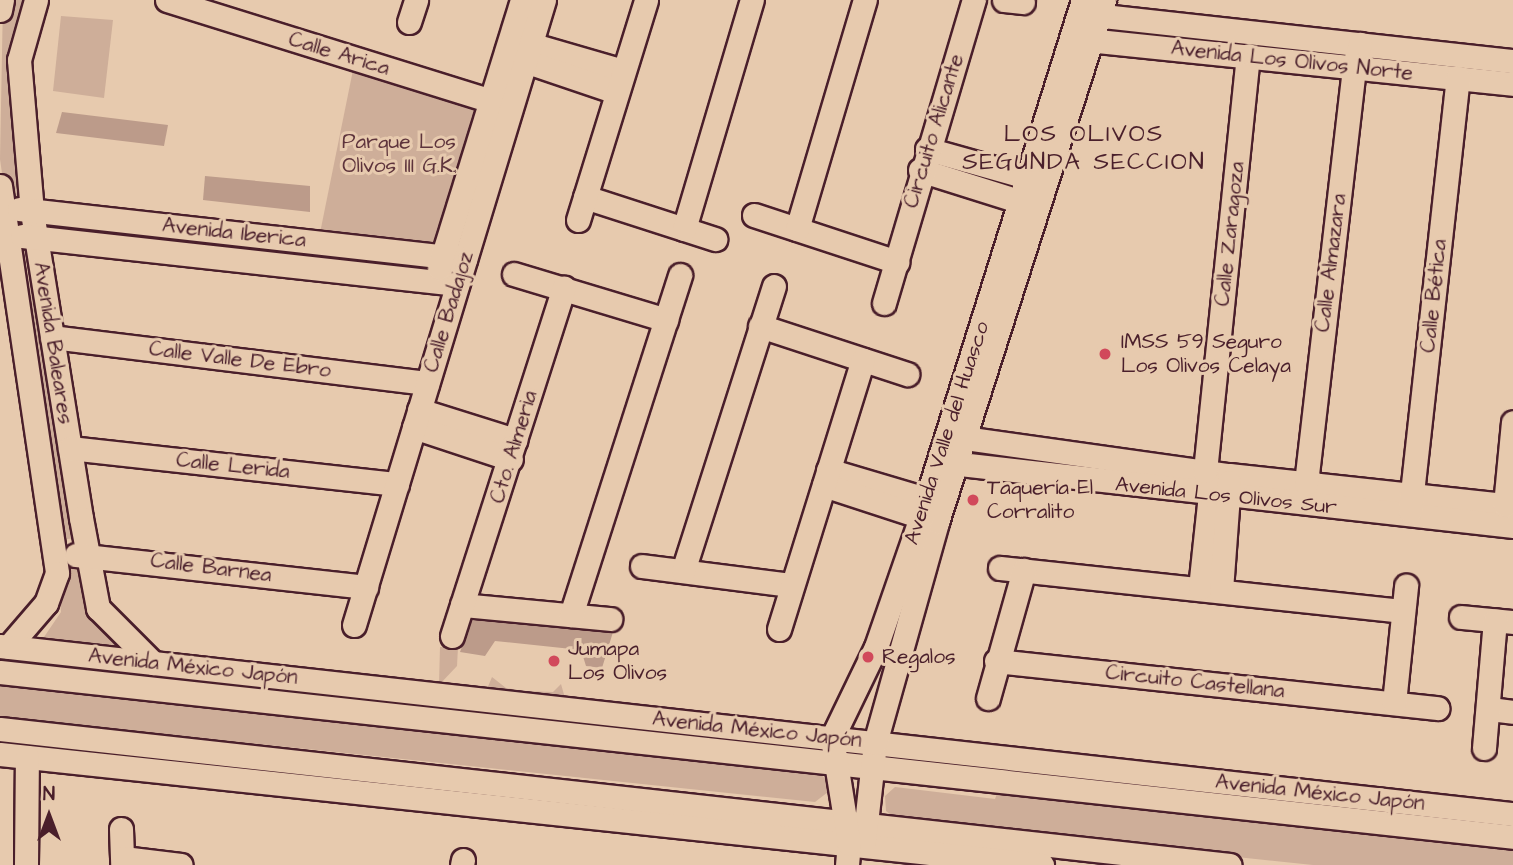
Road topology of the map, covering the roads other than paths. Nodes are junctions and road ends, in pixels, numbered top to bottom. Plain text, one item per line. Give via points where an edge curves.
1 (2, 0) edge
2 (36, 0) edge
3 (167, 0) edge
4 (522, 0) edge
5 (544, 0) edge
6 (646, 0) edge
7 (752, 0) edge
8 (865, 0) edge
9 (974, 0) edge
10 (1092, 7) edge
11 (0, 10) edge
12 (1081, 40) junction
13 (527, 53) junction
14 (1248, 55) junction
15 (1357, 55) junction
16 (1513, 61) edge
17 (1458, 78) junction
18 (620, 82) junction
19 (1513, 84) edge
20 (501, 104) junction
21 (923, 160) junction
22 (1037, 180) junction
23 (1, 196) edge
24 (585, 197) junction
25 (1028, 204) junction
26 (32, 212) junction
27 (754, 215) dead end
28 (578, 220) dead end
29 (684, 229) junction
30 (797, 229) junction
31 (6, 235) junction
32 (251, 235) junction
33 (36, 237) junction
34 (715, 239) dead end
35 (442, 255) junction
36 (465, 259) junction
37 (247, 260) junction
38 (897, 262) junction
39 (513, 274) dead end
40 (680, 275) dead end
41 (447, 283) junction
42 (774, 286) dead end
43 (564, 288) junction
44 (884, 303) dead end
45 (666, 320) junction
46 (760, 326) junction
47 (9, 330) edge
48 (52, 337) junction
49 (863, 360) junction
50 (907, 374) dead end
51 (427, 383) junction
52 (417, 418) junction
53 (1513, 422) edge
54 (956, 438) junction
55 (70, 448) junction
56 (513, 450) junction
57 (947, 463) junction
58 (1205, 471) junction
59 (826, 477) junction
60 (1306, 483) junction
61 (397, 484) junction
62 (1223, 489) junction
63 (1410, 505) junction
64 (932, 510) junction
65 (1510, 512) edge
66 (88, 553) junction
67 (55, 558) junction
68 (642, 566) dead end
69 (1000, 568) dead end
70 (1024, 570) junction
71 (683, 571) junction
72 (790, 585) junction
73 (1406, 586) dead end
74 (366, 587) junction
75 (1210, 589) junction
76 (462, 605) junction
77 (1402, 611) junction
78 (571, 615) junction
79 (1461, 617) dead end
80 (610, 619) dead end
81 (1504, 622) edge
82 (354, 625) dead end
83 (779, 629) dead end
84 (452, 636) dead end
85 (4, 646) edge
86 (996, 661) junction
87 (153, 663) junction
88 (0, 672) edge
89 (368, 687) junction
90 (988, 698) dead end
91 (1394, 704) junction
92 (1438, 708) dead end
93 (1490, 709) junction
94 (365, 711) junction
95 (1513, 712) edge
96 (605, 713) junction
97 (0, 729) edge
98 (601, 737) junction
99 (832, 738) junction
100 (875, 743) junction
101 (1485, 748) dead end
102 (0, 754) edge
103 (27, 757) junction
104 (835, 764) junction
105 (871, 768) junction
106 (1513, 814) edge
107 (121, 829) dead end
108 (1513, 837) edge
109 (856, 845) edge
110 (122, 861) edge
111 (26, 865) edge
112 (181, 865) edge
113 (1042, 865) edge
114 (1229, 865) edge

1 - 11 street
2 - 26 street, Avenida Baleares via 19,60
3 - 20 street, Calle Arica
4 - 20 street, Calle Badajoz
5 - 13 street, Calle Badajoz
6 - 18 street
7 - 29 street
8 - 30 street
9 - 21 street, Circuito Alicante
10 - 12 street, Avenida Valle del Huasco
10 - 15 street, Avenida Los Olivos Norte
12 - 14 street, Avenida Los Olivos Norte
12 - 22 street, Avenida Valle del Huasco
13 - 18 street
13 - 20 street, Calle Badajoz
14 - 15 street, Avenida Los Olivos Norte
14 - 58 street, Calle Zaragoza
15 - 16 street, Avenida Los Olivos Norte
15 - 17 street, Avenida Los Olivos Norte
15 - 60 street, Calle Almazara
17 - 19 street, Avenida Los Olivos Norte
17 - 63 street, Calle Bética
18 - 24 street
20 - 35 street, Calle Badajoz
20 - 36 street, Calle Badajoz
21 - 22 street
21 - 25 street
21 - 38 street, Circuito Alicante
22 - 25 street, Avenida Valle del Huasco
23 - 26 street, Avenida Iberica
23 - 31 street, Avenida Baleares
24 - 28 street
24 - 29 street
25 - 54 street, Avenida Valle del Huasco
26 - 32 street, Avenida Iberica
26 - 33 street, Avenida Baleares
27 - 30 street
29 - 34 street
30 - 38 street
31 - 33 street, Avenida Iberica
31 - 47 street, Avenida Baleares
32 - 35 street, Avenida Iberica
32 - 37 street
33 - 37 street, Avenida Iberica
33 - 48 street, Avenida Baleares
35 - 36 street, Avenida Iberica
35 - 41 street, Calle Badajoz
36 - 41 street, Calle Badajoz
37 - 41 street, Avenida Iberica
38 - 44 street, Circuito Alicante
39 - 43 street
40 - 45 street
41 - 51 street, Calle Badajoz
42 - 46 street
43 - 45 street
43 - 56 street, Cto. Almeria
45 - 78 street
46 - 49 street
46 - 71 street
47 - 67 street, Avenida Baleares
48 - 51 street, Calle Valle De Ebro
48 - 55 street, Avenida Baleares
49 - 50 street
49 - 59 street
51 - 52 street, Calle Badajoz
52 - 56 street
52 - 61 street, Calle Badajoz
53 - 65 street
54 - 57 street, Avenida Valle del Huasco
54 - 58 street, Avenida Los Olivos Sur
55 - 61 street, Calle Lerida
55 - 66 street, Avenida Baleares
56 - 76 street, Cto. Almeria
57 - 62 street, Avenida Los Olivos Sur
57 - 64 street, Avenida Valle del Huasco
58 - 62 street, Avenida Los Olivos Sur
59 - 64 street
59 - 72 street
60 - 62 street, Avenida Los Olivos Sur
60 - 63 street, Avenida Los Olivos Sur
61 - 74 street, Calle Badajoz
62 - 63 street, Avenida Los Olivos Sur
62 - 75 street
63 - 65 street, Avenida Los Olivos Sur
64 - 99 street, Avenida Valle del Huasco via 876,647
64 - 100 street, Avenida Valle del Huasco
66 - 67 street, Calle Barnea
66 - 74 street, Calle Barnea
66 - 87 street, Avenida Baleares via 98,608
67 - 85 street, Avenida Baleares via 57,573 46,603
68 - 71 street
69 - 70 street
70 - 75 street
70 - 86 street
71 - 72 street
72 - 83 street
73 - 77 street
74 - 82 street, Calle Badajoz
75 - 77 street
76 - 78 street
76 - 84 street, Cto. Almeria
77 - 91 street
78 - 80 street
79 - 81 street
81 - 93 street
85 - 87 street, Avenida México Japón
86 - 90 street
86 - 91 street, Circuito Castellana
87 - 89 street, Avenida México Japón
88 - 94 street, Avenida México Japón
89 - 94 street
89 - 96 street, Avenida México Japón
91 - 92 street, Circuito Castellana
93 - 95 street
93 - 101 street
94 - 98 street, Avenida México Japón
96 - 98 street
96 - 99 street, Avenida México Japón
97 - 109 street
98 - 104 street, Avenida México Japón
99 - 100 street, Avenida México Japón
99 - 104 street
100 - 105 street, Avenida Valle del Huasco
100 - 106 street, Avenida México Japón
102 - 103 street
103 - 109 street
103 - 111 street
104 - 105 street, Avenida México Japón
104 - 109 street
105 - 108 street, Avenida México Japón
105 - 109 street, Avenida Valle del Huasco
107 - 110 street
109 - 113 street
109 - 114 street
110 - 112 street

